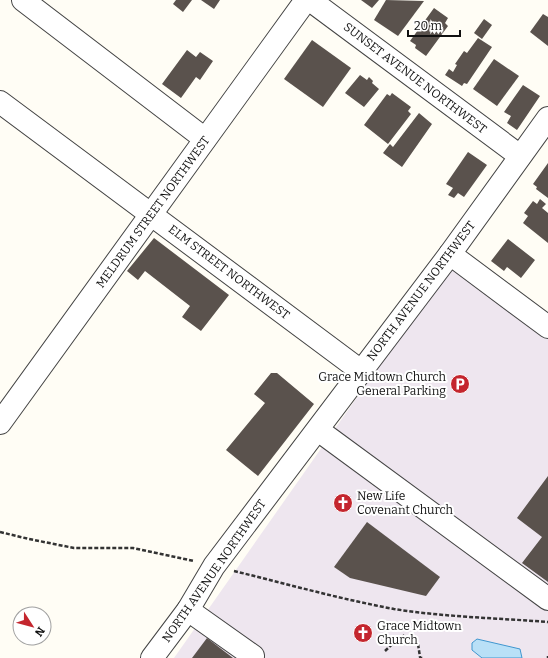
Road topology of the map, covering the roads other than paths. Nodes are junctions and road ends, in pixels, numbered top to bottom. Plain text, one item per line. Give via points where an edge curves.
1 (23, 0) edge
2 (306, 0) edge
3 (310, 0) edge
4 (0, 102) edge
5 (548, 118) edge
6 (206, 139) junction
7 (520, 156) junction
8 (151, 214) junction
9 (450, 254) junction
10 (548, 327) edge
11 (361, 371) junction
12 (0, 423) edge
13 (318, 430) junction
14 (548, 599) edge
15 (188, 610) junction
16 (152, 658) edge
17 (251, 658) edge

1 - 6 street
2 - 6 street, MELDRUM STREET NORTHWEST
3 - 7 street, SUNSET AVENUE NORTHWEST
4 - 8 street, ELM STREET NORTHWEST
5 - 7 street, NORTH AVENUE NORTHWEST
6 - 8 street, MELDRUM STREET NORTHWEST
7 - 9 street, NORTH AVENUE NORTHWEST
8 - 11 street, ELM STREET NORTHWEST
8 - 12 street, MELDRUM STREET NORTHWEST
9 - 10 street
9 - 11 street, NORTH AVENUE NORTHWEST
11 - 13 street, NORTH AVENUE NORTHWEST
13 - 14 street
13 - 15 street, NORTH AVENUE NORTHWEST via 214,566
15 - 16 street, NORTH AVENUE NORTHWEST
15 - 17 street via 253,656

